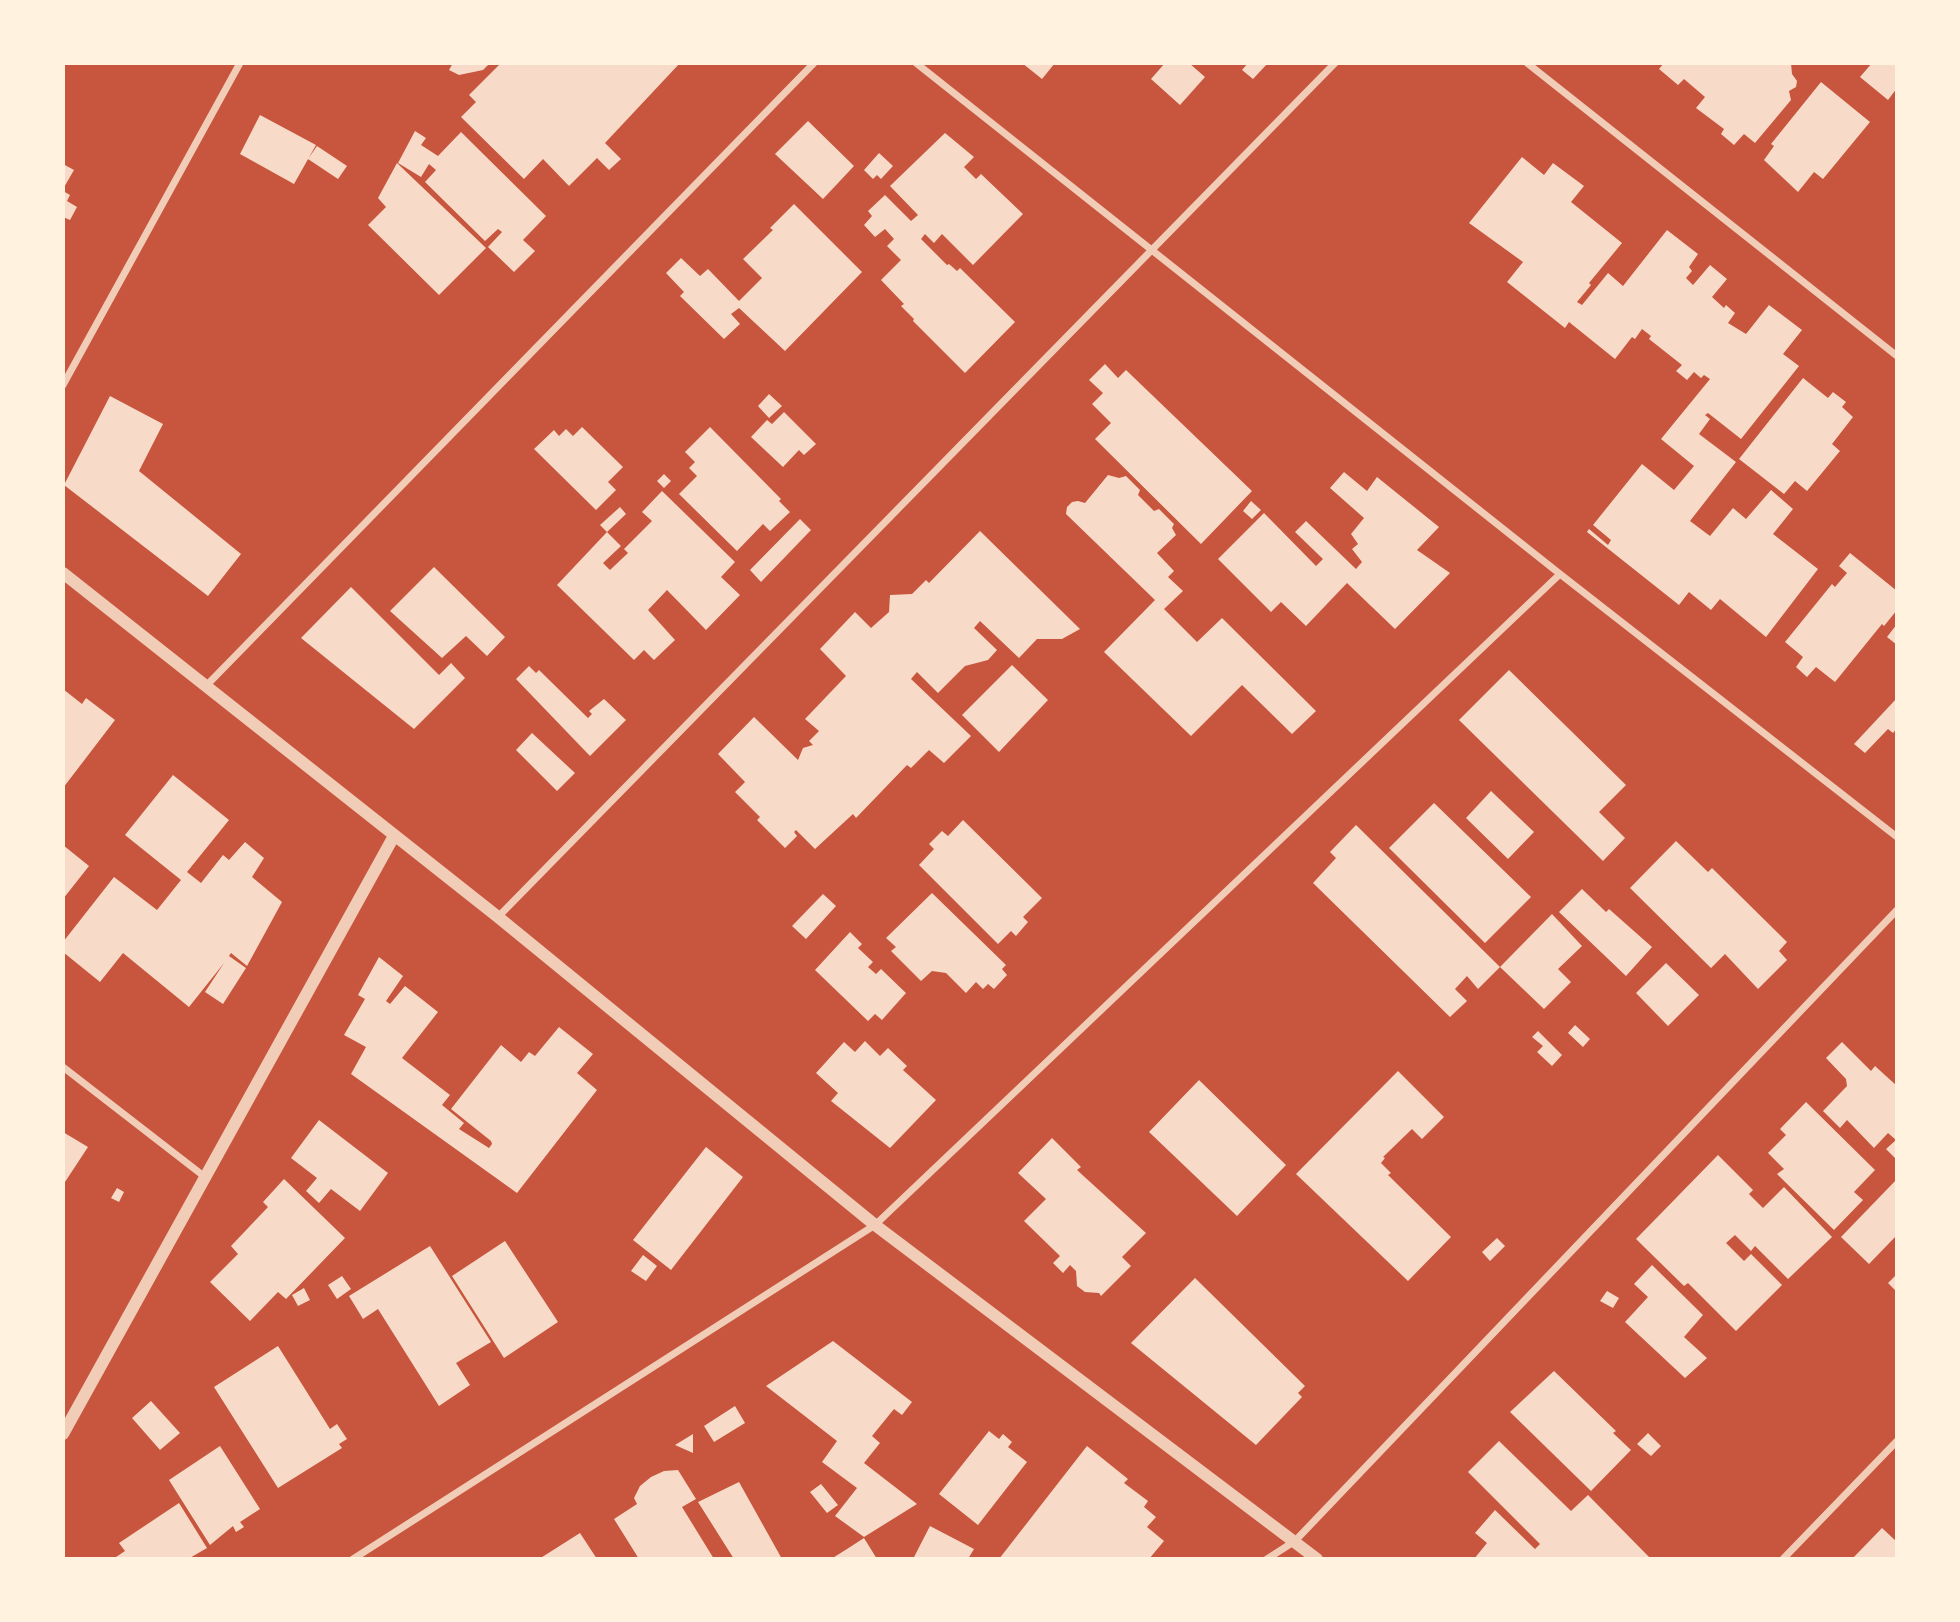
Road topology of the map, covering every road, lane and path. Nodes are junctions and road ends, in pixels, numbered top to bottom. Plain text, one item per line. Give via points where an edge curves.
1 (240, 63) edge
2 (814, 63) edge
3 (916, 63) edge
4 (1335, 63) edge
5 (1527, 63) edge
6 (1152, 250) junction
7 (1897, 356) edge
8 (63, 385) edge
9 (63, 573) edge
10 (1560, 574) junction
11 (206, 686) junction
12 (394, 836) junction
13 (1897, 836) edge
14 (1897, 910) edge
15 (498, 917) junction
16 (63, 1067) edge
17 (205, 1177) junction
18 (875, 1225) junction
19 (63, 1434) edge
20 (1897, 1441) edge
21 (1295, 1541) junction
22 (353, 1559) edge
23 (1268, 1559) edge
24 (1317, 1559) edge
25 (1783, 1559) edge

1 - 8 street
2 - 11 street
3 - 6 street
4 - 6 street
5 - 7 street
6 - 10 street
6 - 15 street
9 - 11 street
10 - 13 street
10 - 18 street
11 - 12 street
12 - 15 street
12 - 17 street
14 - 21 street
15 - 18 street
16 - 17 street
17 - 19 street
18 - 21 street
18 - 22 street
20 - 25 street
21 - 23 street
21 - 24 street

